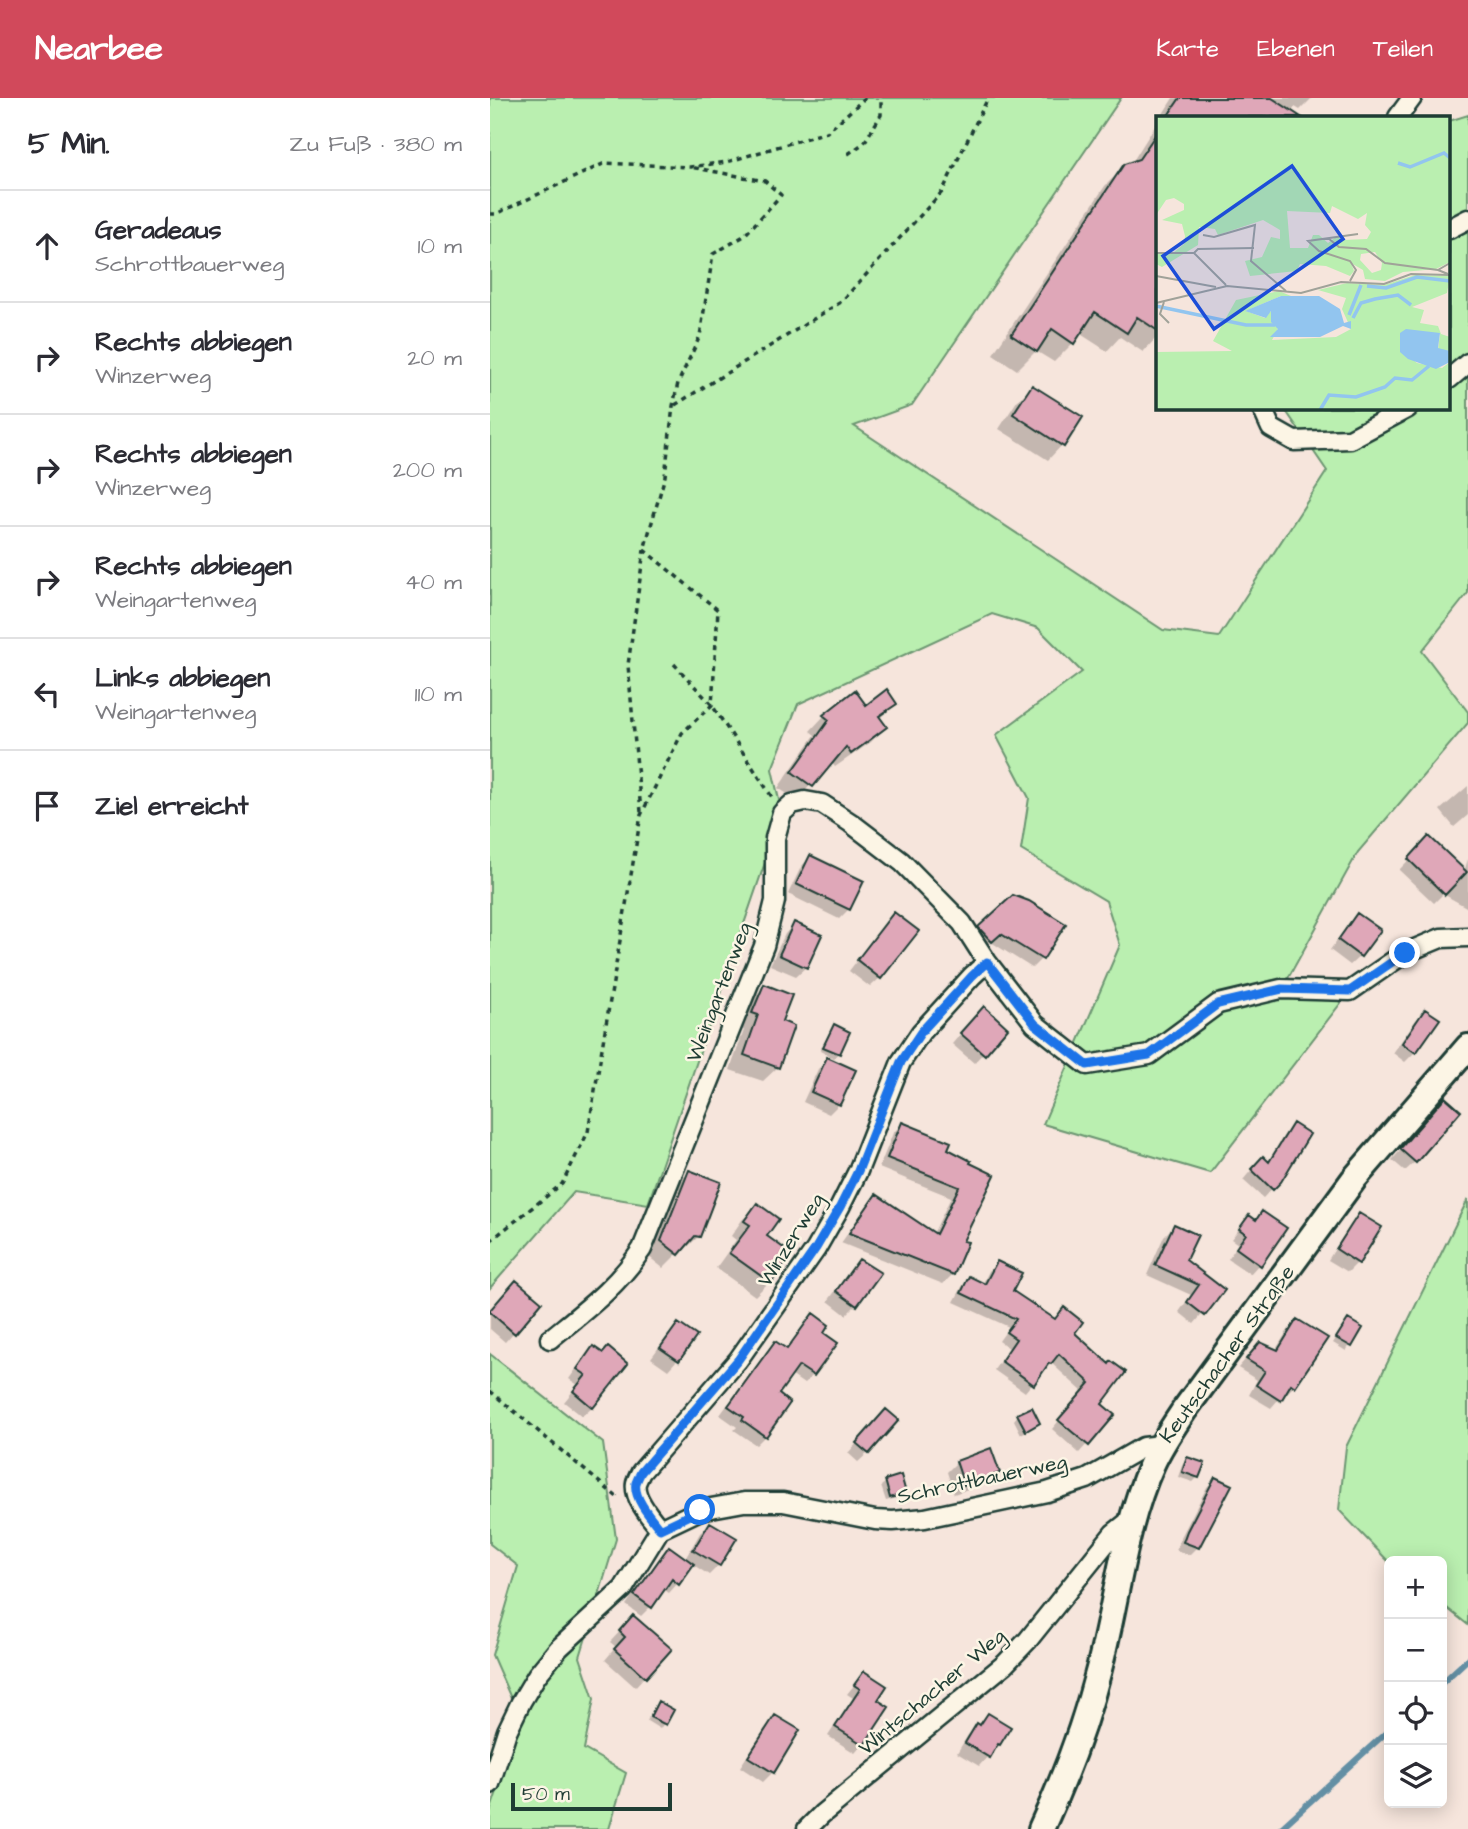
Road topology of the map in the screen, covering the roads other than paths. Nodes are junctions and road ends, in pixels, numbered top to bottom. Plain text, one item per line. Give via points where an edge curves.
1 (1412, 98) edge
2 (1399, 116) edge
3 (1468, 219) edge
4 (1450, 228) edge
5 (1468, 363) edge
6 (1450, 378) edge
7 (1263, 410) edge
8 (1405, 410) edge
9 (1468, 937) edge
10 (987, 962) junction
11 (1468, 1047) edge
12 (550, 1339) dead end
13 (1161, 1445) junction
14 (1133, 1518) junction
15 (660, 1529) junction
16 (490, 1784) edge
17 (807, 1829) edge
18 (1041, 1829) edge

1 - 2 street
3 - 4 street
5 - 6 street
7 - 8 street via 1271,428 1294,441 1350,439
9 - 10 street via 1441,938 1405,953 1350,991 1282,989 1218,1004 1149,1055 1087,1065 1035,1024
10 - 12 street, Weingartenweg via 962,923 902,862 822,804 792,804 782,813 775,838 775,901 764,946 642,1249 611,1288
10 - 15 street, Winzerweg via 921,1032 901,1062 858,1171 816,1248 738,1360 641,1472 636,1490
11 - 13 main road, Keutschacher Straße via 1354,1179
13 - 14 main road, Keutschacher Straße
13 - 15 street, Schrottbauerweg via 1143,1447 1087,1479 1047,1492 925,1518 875,1520 783,1502 744,1502 700,1510
14 - 17 street, Wintschacher Weg via 1114,1533 1004,1664
14 - 18 main road, Keutschacher Straße via 1089,1707
15 - 16 street via 623,1589 559,1648 537,1675 507,1731

